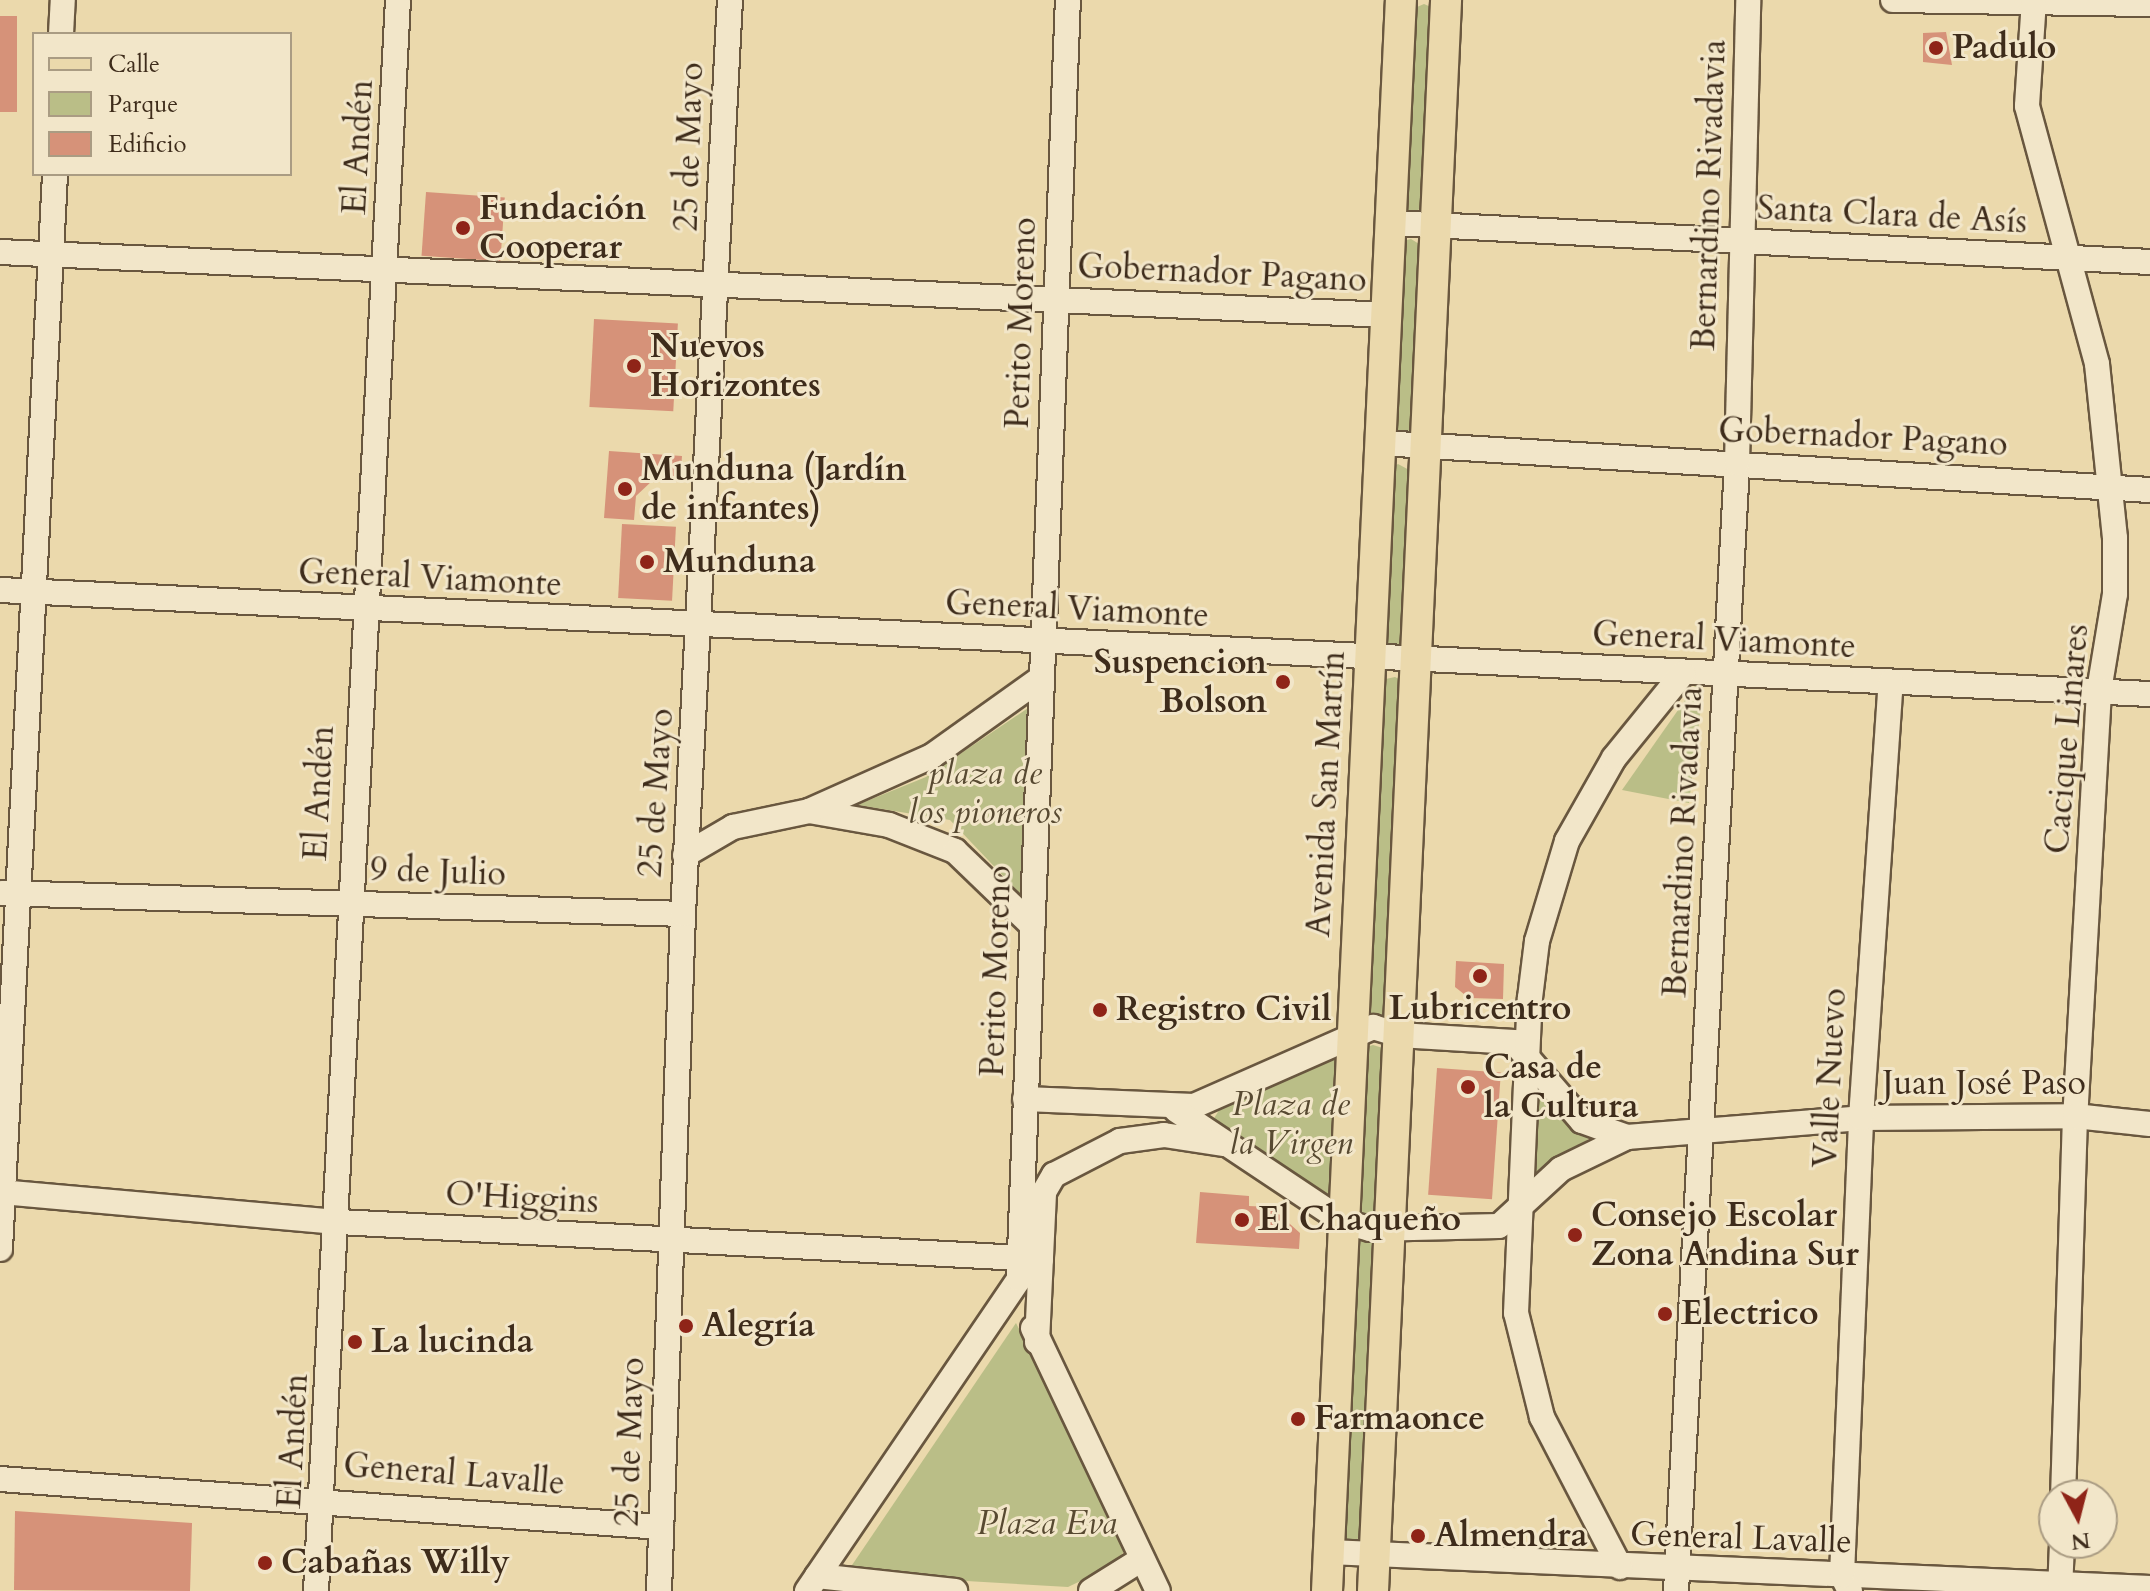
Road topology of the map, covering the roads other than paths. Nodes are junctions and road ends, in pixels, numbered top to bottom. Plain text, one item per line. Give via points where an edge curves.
1 (63, 0) edge
2 (398, 0) edge
3 (730, 0) edge
4 (1068, 0) edge
5 (1401, 0) edge
6 (1446, 0) edge
7 (1748, 0) edge
8 (1893, 0) edge
9 (2034, 2) edge
10 (2150, 4) edge
11 (61, 32) edge
12 (55, 176) edge
13 (1391, 223) junction
14 (1436, 226) junction
15 (1740, 241) junction
16 (0, 252) edge
17 (52, 254) junction
18 (2067, 258) junction
19 (2150, 262) edge
20 (386, 269) junction
21 (718, 284) junction
22 (1056, 300) junction
23 (1387, 315) junction
24 (1381, 443) junction
25 (1426, 446) junction
26 (1737, 463) junction
27 (2113, 486) junction
28 (2150, 490) edge
29 (0, 590) edge
30 (37, 592) junction
31 (364, 608) junction
32 (701, 629) junction
33 (1043, 639) junction
34 (1370, 659) junction
35 (1416, 661) junction
36 (1683, 673) junction
37 (1726, 675) junction
38 (1040, 679) junction
39 (1891, 682) junction
40 (2099, 691) junction
41 (2150, 694) edge
42 (809, 811) junction
43 (685, 855) junction
44 (8, 893) edge
45 (346, 903) junction
46 (683, 914) junction
47 (1032, 925) junction
48 (1353, 1033) junction
49 (1399, 1035) junction
50 (1527, 1050) junction
51 (1025, 1099) junction
52 (1176, 1110) junction
53 (2075, 1116) junction
54 (1861, 1118) junction
55 (2150, 1124) edge
56 (1701, 1136) junction
57 (1627, 1137) junction
58 (1235, 1146) junction
59 (1, 1192) edge
60 (1516, 1214) junction
61 (339, 1222) junction
62 (1344, 1222) junction
63 (1390, 1225) junction
64 (671, 1241) junction
65 (0, 1249) edge
66 (1026, 1265) junction
67 (0, 1479) edge
68 (2064, 1479) edge
69 (324, 1497) junction
70 (661, 1527) junction
71 (1329, 1552) junction
72 (1375, 1554) junction
73 (1142, 1559) junction
74 (2061, 1559) edge
75 (1620, 1567) junction
76 (1676, 1580) edge
77 (812, 1583) edge
78 (1846, 1583) edge
79 (2060, 1588) edge
80 (2150, 1588) edge
81 (316, 1591) edge
82 (659, 1591) edge
83 (955, 1591) edge
84 (1091, 1591) edge
85 (1158, 1591) edge
86 (1327, 1591) edge
87 (1373, 1591) edge

1 - 11 street
2 - 20 street, El Andén
3 - 21 street, 25 de Mayo
4 - 22 street, Perito Moreno
5 - 13 main road, Avenida San Martín
6 - 14 main road
7 - 15 street, Bernardino Rivadavia
8 - 9 street
9 - 10 street
9 - 18 street, Cacique Linares via 2027,106
12 - 17 street
13 - 14 street, Santa Clara de Asís
13 - 23 main road, Avenida San Martín
14 - 15 street, Santa Clara de Asís
14 - 25 main road
15 - 18 street, Santa Clara de Asís
15 - 26 street, Bernardino Rivadavia
16 - 17 street, Gobernador Pagano
17 - 20 street, Gobernador Pagano
17 - 30 street
18 - 19 street, Santa Clara de Asís
18 - 27 street, Cacique Linares via 2097,364
20 - 21 street, Gobernador Pagano
20 - 31 street, El Andén
21 - 22 street, Gobernador Pagano
21 - 32 street, 25 de Mayo
22 - 23 street, Gobernador Pagano
22 - 33 street, Perito Moreno
23 - 24 main road, Avenida San Martín
24 - 25 street, Gobernador Pagano
24 - 34 main road, Avenida San Martín
25 - 26 street, Gobernador Pagano
25 - 35 main road
26 - 27 street, Gobernador Pagano
26 - 37 street, Bernardino Rivadavia
27 - 28 street, Gobernador Pagano
27 - 40 street, Cacique Linares via 2115,594
29 - 30 street, General Viamonte
30 - 31 street, General Viamonte
30 - 44 street
31 - 32 street, General Viamonte
31 - 45 street, El Andén
32 - 33 street, General Viamonte
32 - 43 street, 25 de Mayo
33 - 34 street, General Viamonte
33 - 38 street, Perito Moreno
34 - 35 street, General Viamonte
34 - 48 main road, Avenida San Martín
35 - 36 street, General Viamonte
35 - 49 main road
36 - 37 street, General Viamonte
36 - 50 street via 1614,758 1567,841 1537,941
37 - 39 street, General Viamonte
37 - 56 street, Bernardino Rivadavia
38 - 42 street via 974,733
38 - 47 street, Perito Moreno
39 - 40 street, General Viamonte
39 - 54 street, Valle Nuevo
40 - 41 street, General Viamonte
40 - 53 street, Cacique Linares
42 - 43 street via 733,827
42 - 47 street via 889,825 955,851
43 - 46 street, 25 de Mayo
44 - 45 street, 9 de Julio
44 - 59 street
45 - 46 street, 9 de Julio
45 - 61 street, El Andén
46 - 64 street, 25 de Mayo
47 - 51 street, Perito Moreno
48 - 49 street, Juan José Paso via 1373,1027
48 - 52 street, Juan José Paso via 1211,1102
48 - 62 main road, Avenida San Martín
49 - 50 street, Juan José Paso via 1499,1039
49 - 63 main road
50 - 57 street, Juan José Paso via 1582,1121
50 - 60 street
51 - 52 street, Juan José Paso
51 - 66 street, Perito Moreno
52 - 58 street, Juan José Paso
53 - 54 street, Juan José Paso
53 - 55 street, Juan José Paso
53 - 68 street, Cacique Linares
54 - 56 street, Juan José Paso
54 - 78 street, Valle Nuevo
56 - 57 street, Juan José Paso
56 - 76 street, Bernardino Rivadavia
57 - 60 street, Juan José Paso via 1561,1169
58 - 62 street, Juan José Paso
58 - 66 street via 1164,1135 1084,1155 1044,1192
59 - 61 street, O'Higgins
59 - 65 street
60 - 63 street, Juan José Paso via 1491,1227
60 - 75 street via 1516,1313 1526,1366 1559,1455
61 - 64 street, O'Higgins
61 - 69 street, El Andén
62 - 63 street, Juan José Paso via 1360,1229
62 - 71 main road, Avenida San Martín
63 - 72 main road
64 - 66 street, O'Higgins
64 - 70 street, 25 de Mayo
66 - 73 street via 1037,1342
66 - 77 street
67 - 69 street, General Lavalle
69 - 70 street, General Lavalle
69 - 81 street, El Andén
70 - 82 street, 25 de Mayo
71 - 72 street, General Lavalle
71 - 86 main road, Avenida San Martín
72 - 75 street, General Lavalle
72 - 87 main road
73 - 84 street
73 - 85 street
74 - 79 street
75 - 76 street, General Lavalle
76 - 78 street, General Lavalle
77 - 83 street
78 - 79 street, General Lavalle
79 - 80 street, General Lavalle

